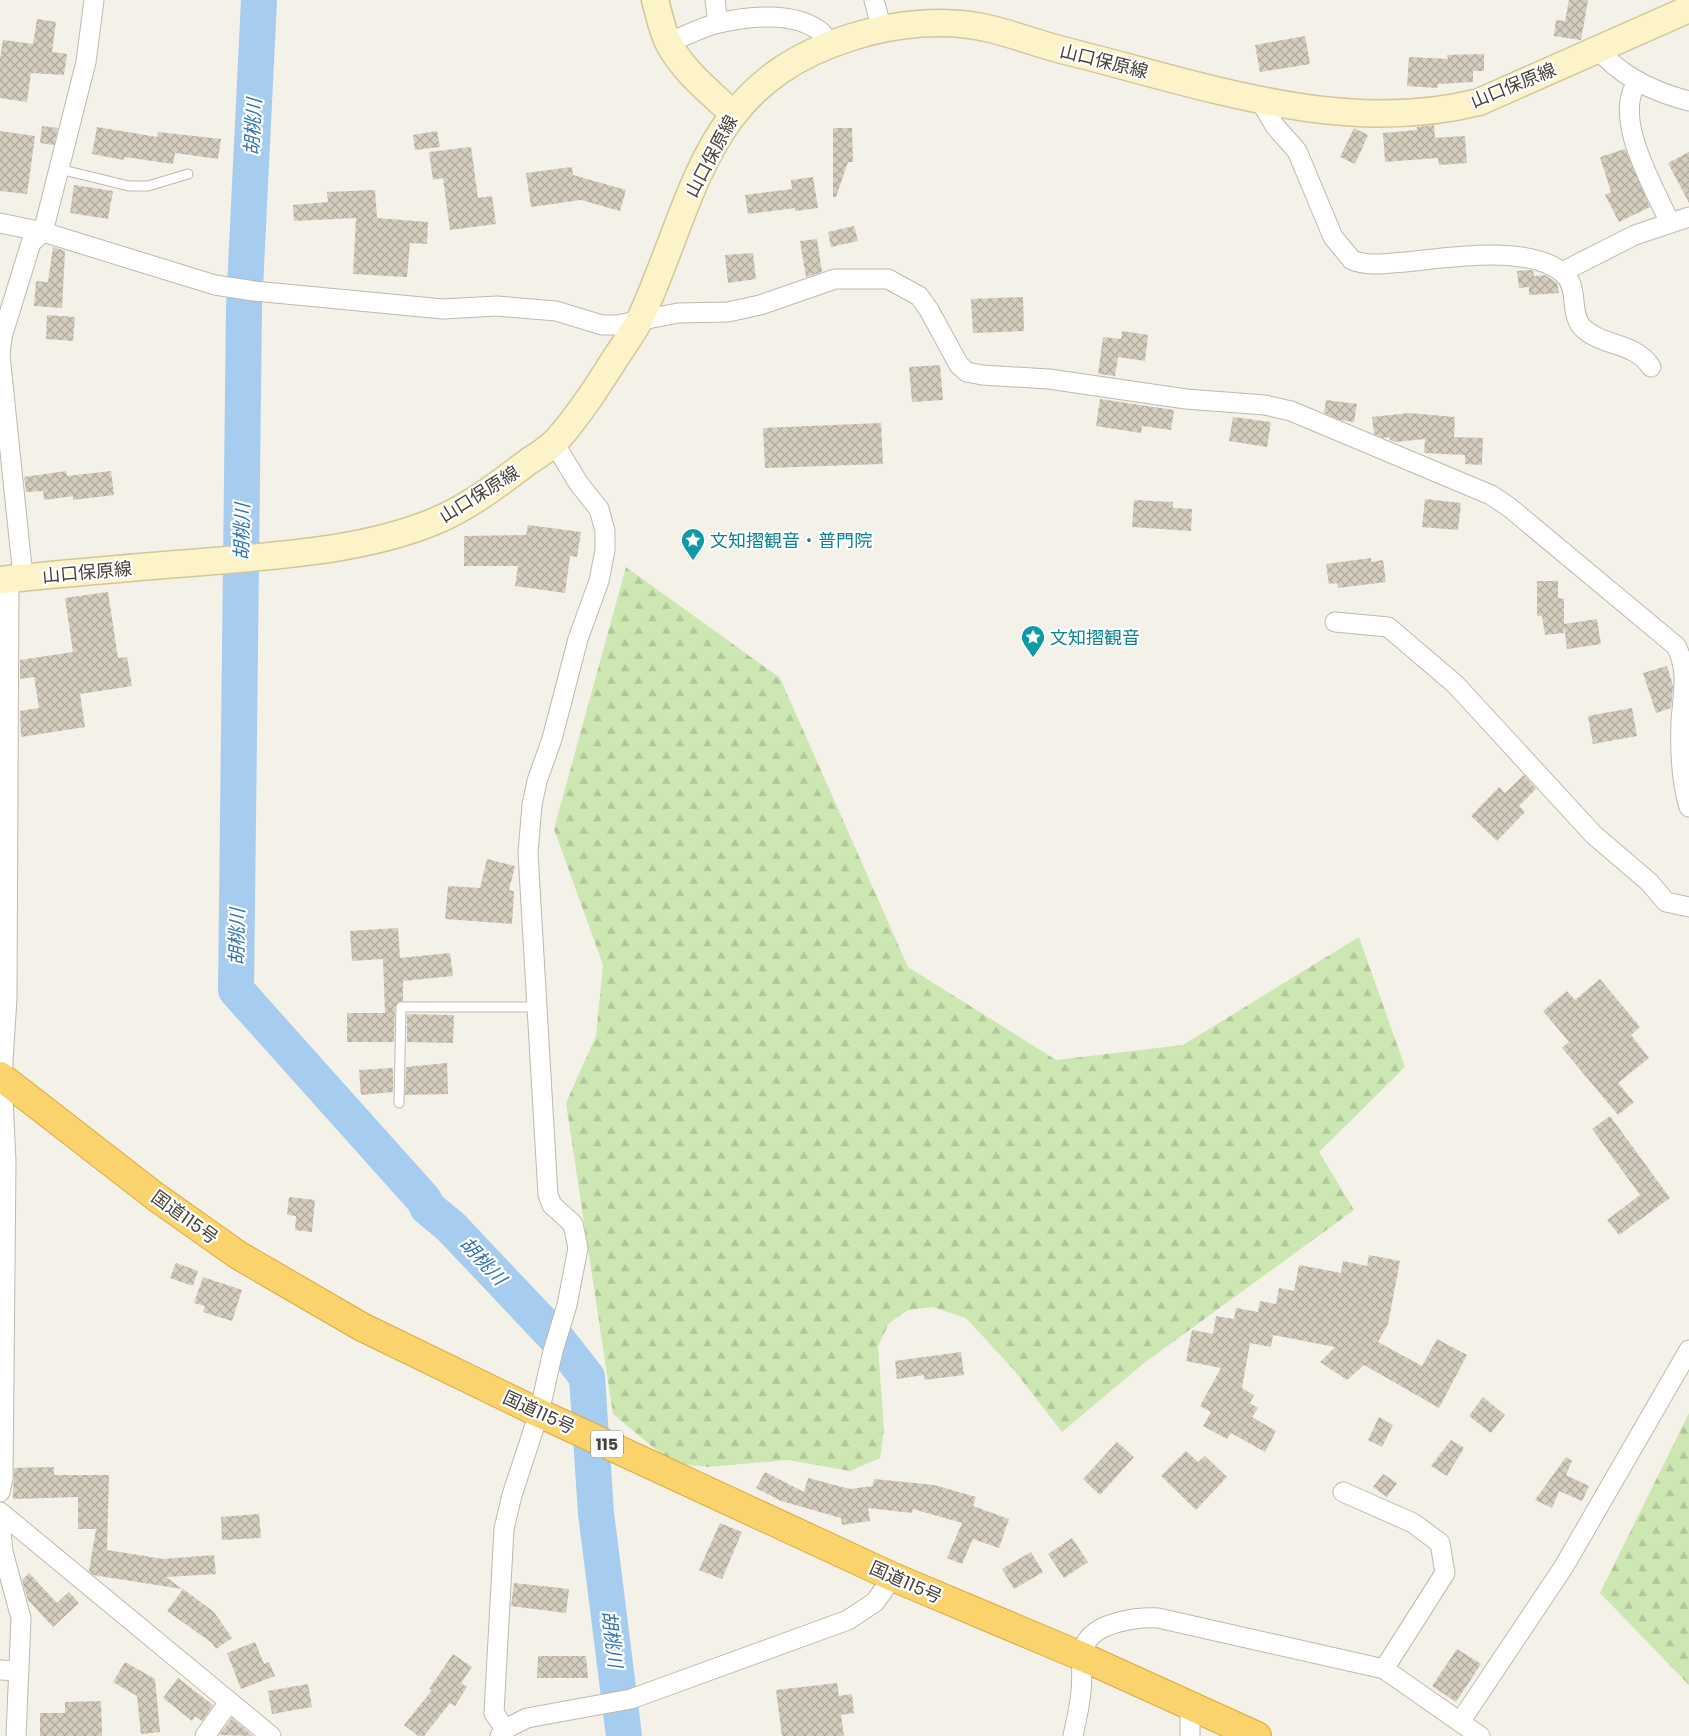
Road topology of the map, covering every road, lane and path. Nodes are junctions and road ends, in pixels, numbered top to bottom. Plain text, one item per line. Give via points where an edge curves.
1 (94, 0) edge
2 (654, 0) edge
3 (715, 0) edge
4 (874, 0) edge
5 (1689, 9) edge
6 (718, 23) junction
7 (882, 30) junction
8 (668, 43) junction
9 (829, 45) junction
10 (1598, 49) junction
11 (1638, 81) junction
12 (1265, 101) junction
13 (1689, 101) edge
14 (732, 113) junction
15 (59, 169) junction
16 (188, 174) dead end
17 (1689, 217) edge
18 (0, 223) edge
19 (1670, 223) junction
20 (43, 232) junction
21 (1562, 272) junction
22 (639, 320) junction
23 (1651, 367) dead end
24 (554, 443) junction
25 (11, 579) edge
26 (1335, 622) dead end
27 (1689, 807) edge
28 (1689, 907) edge
29 (536, 1007) junction
30 (1, 1077) edge
31 (399, 1103) dead end
32 (1689, 1350) edge
33 (539, 1413) junction
34 (0, 1492) edge
35 (1343, 1492) dead end
36 (0, 1512) edge
37 (0, 1522) edge
38 (893, 1577) junction
39 (1083, 1657) junction
40 (1384, 1669) junction
41 (9, 1670) edge
42 (229, 1702) junction
43 (1190, 1706) junction
44 (1460, 1722) junction
45 (502, 1732) edge
46 (16, 1736) edge
47 (206, 1736) edge
48 (271, 1736) edge
49 (1073, 1736) edge
50 (1190, 1736) edge
51 (1257, 1736) edge
52 (1480, 1736) edge

1 - 15 street via 86,62
2 - 8 main road
3 - 6 street
4 - 7 street
5 - 10 main road, 山口保原線
6 - 8 street
6 - 9 street via 758,17 794,21 822,33
7 - 9 main road, 山口保原線
7 - 12 main road, 山口保原線 via 925,23 987,28
8 - 14 main road via 699,83
9 - 14 main road, 山口保原線 via 776,73
10 - 11 street via 1609,62
10 - 12 main road, 山口保原線 via 1479,102 1452,109 1370,114 1282,106
11 - 13 street via 1658,93
11 - 19 street via 1632,90 1632,137
12 - 21 street via 1265,109 1275,126 1297,151 1333,237 1352,260 1379,264 1502,256 1541,261
14 - 22 main road, 山口保原線 via 711,147 688,197
15 - 16 lane via 129,186 148,186
15 - 20 street
17 - 19 street
18 - 20 street
19 - 21 street via 1635,235
20 - 22 street via 215,285 254,292 443,309 497,306 556,311 602,325
20 - 25 street via 31,242 27,252 2,337 0,355
21 - 23 street via 1570,282 1580,324 1593,336 1641,355
22 - 24 main road, 山口保原線 via 598,386
22 - 27 street via 678,313 728,312 760,305 835,279 888,279 919,296 955,359 967,372 1265,405 1290,411 1470,485 1509,507 1682,654 1688,681 1681,721
24 - 25 main road, 山口保原線 via 491,489 434,522 366,542 295,554
24 - 29 street via 599,509 605,531 605,550 600,581 578,639 532,805 528,853
25 - 30 street via 7,998
26 - 28 street via 1388,627 1455,684 1594,835 1649,882 1666,902
29 - 31 lane via 401,1007
29 - 33 street via 548,1195 552,1205 573,1224 578,1248
30 - 33 highway, 国道115号 / 115 via 156,1197 238,1255 362,1327
30 - 34 street via 6,1171 3,1478
32 - 44 street via 1563,1568
33 - 38 highway, 国道115号 / 115
33 - 45 street via 504,1529 494,1713
35 - 40 street via 1413,1523 1440,1543 1444,1573
36 - 42 street
37 - 41 street via 3,1552 20,1611
38 - 39 highway, 国道115号 / 115
38 - 45 street via 875,1602 848,1620 631,1699 527,1718
39 - 40 street via 1087,1641 1098,1632 1123,1620 1144,1617
39 - 43 highway, 国道115号 / 115
39 - 49 street
40 - 44 street
41 - 46 street
42 - 47 street
42 - 48 street
43 - 50 street
43 - 51 highway, 国道115号 / 115
44 - 52 street

